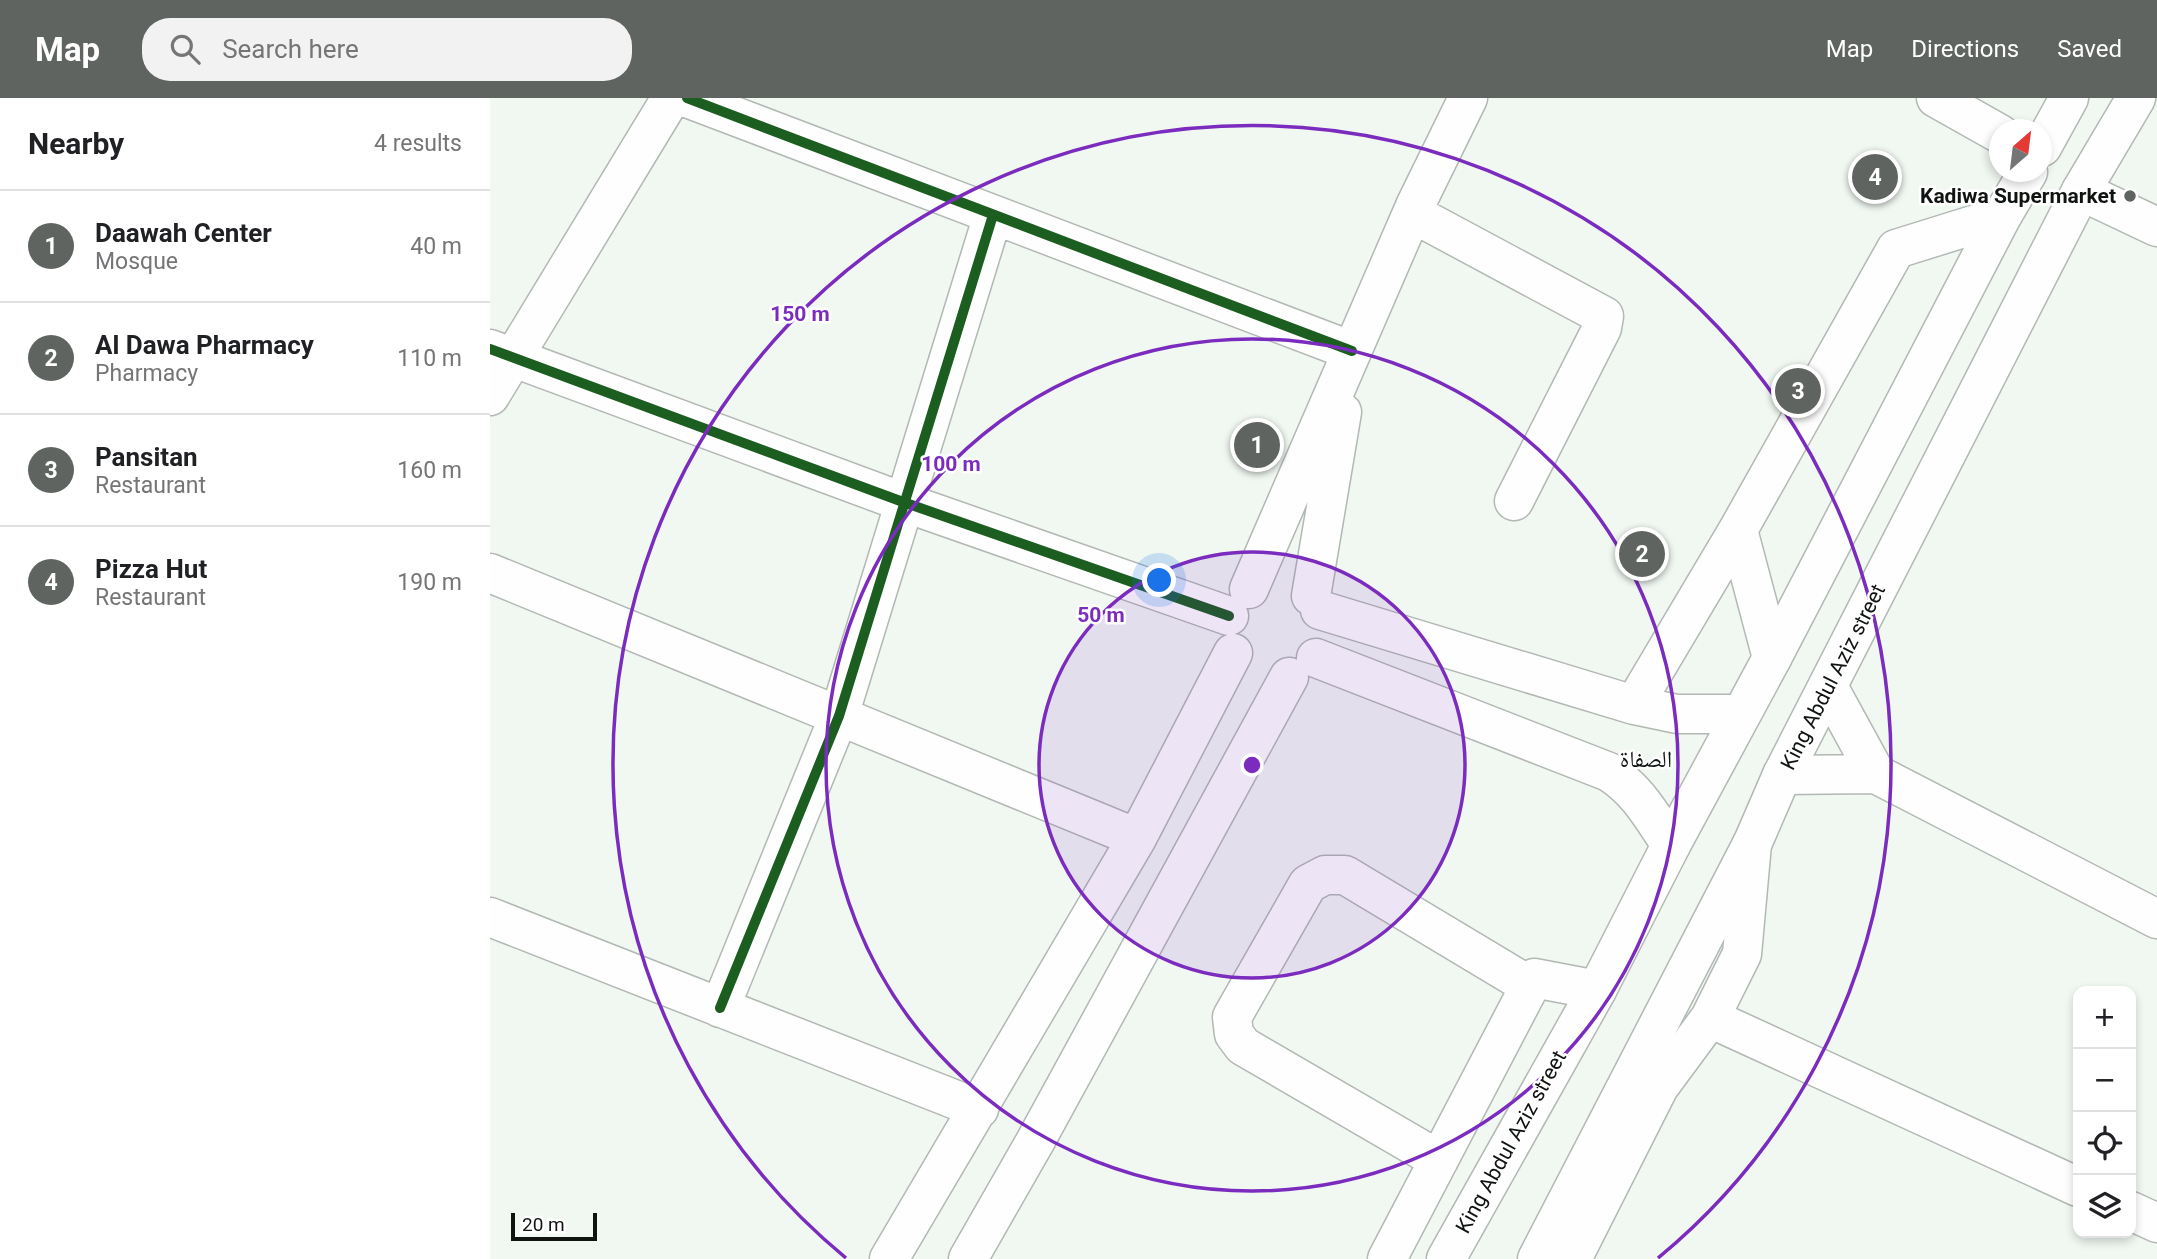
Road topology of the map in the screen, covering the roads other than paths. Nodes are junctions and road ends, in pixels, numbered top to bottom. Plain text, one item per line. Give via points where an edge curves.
1 (671, 98) edge
2 (687, 98) edge
3 (1468, 98) edge
4 (1936, 98) edge
5 (2069, 98) edge
6 (2136, 98) edge
7 (1989, 128) edge
8 (2052, 129) edge
9 (2022, 182) edge
10 (2081, 191) junction
11 (1412, 213) junction
12 (993, 215) junction
13 (2002, 216) junction
14 (2157, 227) edge
15 (1352, 351) junction
16 (502, 353) edge
17 (490, 396) edge
18 (1514, 501) dead end
19 (903, 502) junction
20 (1738, 530) junction
21 (490, 573) edge
22 (1315, 603) junction
23 (1237, 619) junction
24 (1772, 658) junction
25 (1302, 667) junction
26 (1829, 688) junction
27 (1634, 705) junction
28 (1740, 714) junction
29 (839, 716) junction
30 (1876, 774) junction
31 (1782, 775) junction
32 (1137, 838) junction
33 (1753, 842) junction
34 (1671, 845) junction
35 (490, 916) edge
36 (2157, 919) edge
37 (1530, 986) junction
38 (1597, 989) junction
39 (720, 1008) junction
40 (1710, 1018) junction
41 (979, 1108) junction
42 (1439, 1160) junction
43 (2073, 1185) edge
44 (2136, 1213) edge
45 (2157, 1223) edge
46 (889, 1259) edge
47 (968, 1259) edge
48 (1387, 1259) edge
49 (1446, 1259) edge
50 (1537, 1259) edge
51 (1572, 1259) edge

1 - 16 street
2 - 12 street
3 - 11 street
4 - 7 street
5 - 8 street
6 - 10 street, King Abdul Aziz street
9 - 13 street, King Abdul Aziz street
10 - 14 street
10 - 26 street, King Abdul Aziz street
11 - 15 street
11 - 18 street via 1604,316
12 - 15 street
12 - 19 street
13 - 20 street via 1896,249
13 - 24 street, King Abdul Aziz street
15 - 22 street
15 - 23 street
16 - 17 street
16 - 19 street
19 - 23 street
19 - 29 street
20 - 24 street
20 - 27 street
21 - 29 street
22 - 23 street via 1297,587 1264,583
22 - 25 street via 1324,626 1322,643
22 - 27 street
23 - 25 street via 1243,666 1273,678
23 - 32 street
24 - 28 street, King Abdul Aziz street
25 - 34 street via 1609,772 1637,794
25 - 47 street
26 - 30 street
26 - 31 street, King Abdul Aziz street
27 - 28 street via 1677,715
28 - 34 street, King Abdul Aziz street
29 - 32 street
29 - 39 street
30 - 31 street
30 - 36 street
31 - 33 street, King Abdul Aziz street
32 - 41 street
33 - 40 street via 1741,954
33 - 50 street, King Abdul Aziz street
34 - 38 street, King Abdul Aziz street
35 - 39 street
37 - 38 street via 1534,978
37 - 42 street
37 - 42 street via 1345,875 1325,875 1308,884 1232,1017 1234,1034 1243,1046
38 - 49 street, King Abdul Aziz street
39 - 41 street
40 - 43 street
40 - 51 street via 1659,1087
41 - 46 street
42 - 48 street
44 - 45 street

